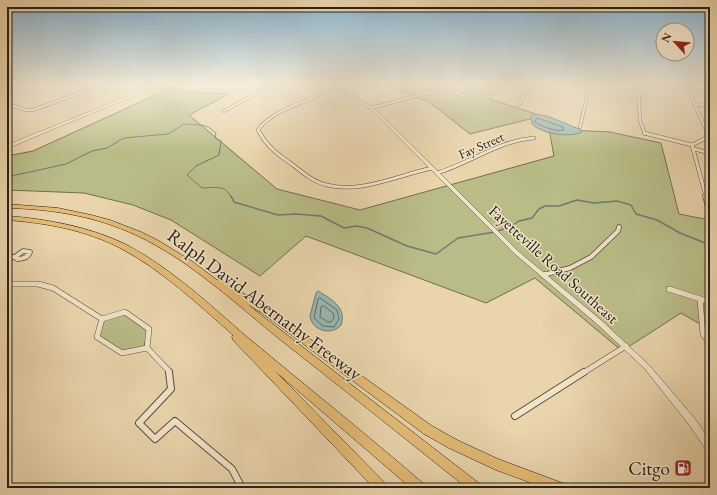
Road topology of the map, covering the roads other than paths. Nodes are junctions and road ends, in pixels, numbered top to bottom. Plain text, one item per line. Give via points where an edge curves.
1 (17, 107) edge
2 (41, 107) edge
3 (104, 107) edge
4 (231, 107) edge
5 (288, 107) edge
6 (374, 107) edge
7 (585, 107) edge
8 (639, 107) edge
9 (696, 107) edge
10 (371, 108) joint
11 (224, 111) dead end
12 (580, 127) dead end
13 (534, 138) dead end
14 (7, 147) edge
15 (693, 147) junction
16 (710, 152) edge
17 (432, 168) junction
18 (437, 173) junction
19 (7, 206) edge
20 (710, 214) edge
21 (7, 218) edge
22 (619, 227) dead end
23 (178, 256) junction
24 (7, 257) edge
25 (15, 257) dead end
26 (542, 275) junction
27 (7, 284) edge
28 (670, 289) dead end
29 (700, 299) junction
30 (710, 302) edge
31 (212, 312) junction
32 (102, 319) junction
33 (710, 344) edge
34 (626, 346) junction
35 (147, 348) junction
36 (515, 416) dead end
37 (710, 448) edge
38 (242, 488) edge
39 (382, 488) edge
40 (420, 488) edge
41 (476, 488) edge
42 (561, 488) edge

1 - 2 street via 26,110
3 - 14 street
4 - 11 street
5 - 17 street via 264,122 258,130 272,149 297,170 323,185 346,190
6 - 10 street
7 - 12 street
8 - 15 street via 644,134
9 - 15 street via 708,135
10 - 17 street, Fayetteville Road Southeast
13 - 18 street, Fay Street via 495,147 454,168
15 - 16 street
15 - 20 street
17 - 18 street, Fayetteville Road Southeast
18 - 26 street, Fayetteville Road Southeast
19 - 23 highway, Ralph David Abernathy Freeway via 51,209 100,219 140,234
21 - 31 highway via 75,228 123,246 155,266
22 - 26 street via 591,257 570,268
23 - 41 highway, Ralph David Abernathy Freeway
23 - 42 highway via 265,311 428,430 496,464
24 - 25 street
26 - 34 street, Fayetteville Road Southeast
27 - 32 street via 38,284 53,288
28 - 29 street
29 - 30 street
29 - 33 street via 703,334
31 - 39 highway
31 - 40 highway
32 - 35 street via 125,312 150,329
32 - 35 street via 97,337 122,353
34 - 36 street
34 - 37 street, Fayetteville Road Southeast via 664,386
35 - 38 street via 168,371 171,389 139,423 155,439 176,421 232,469

